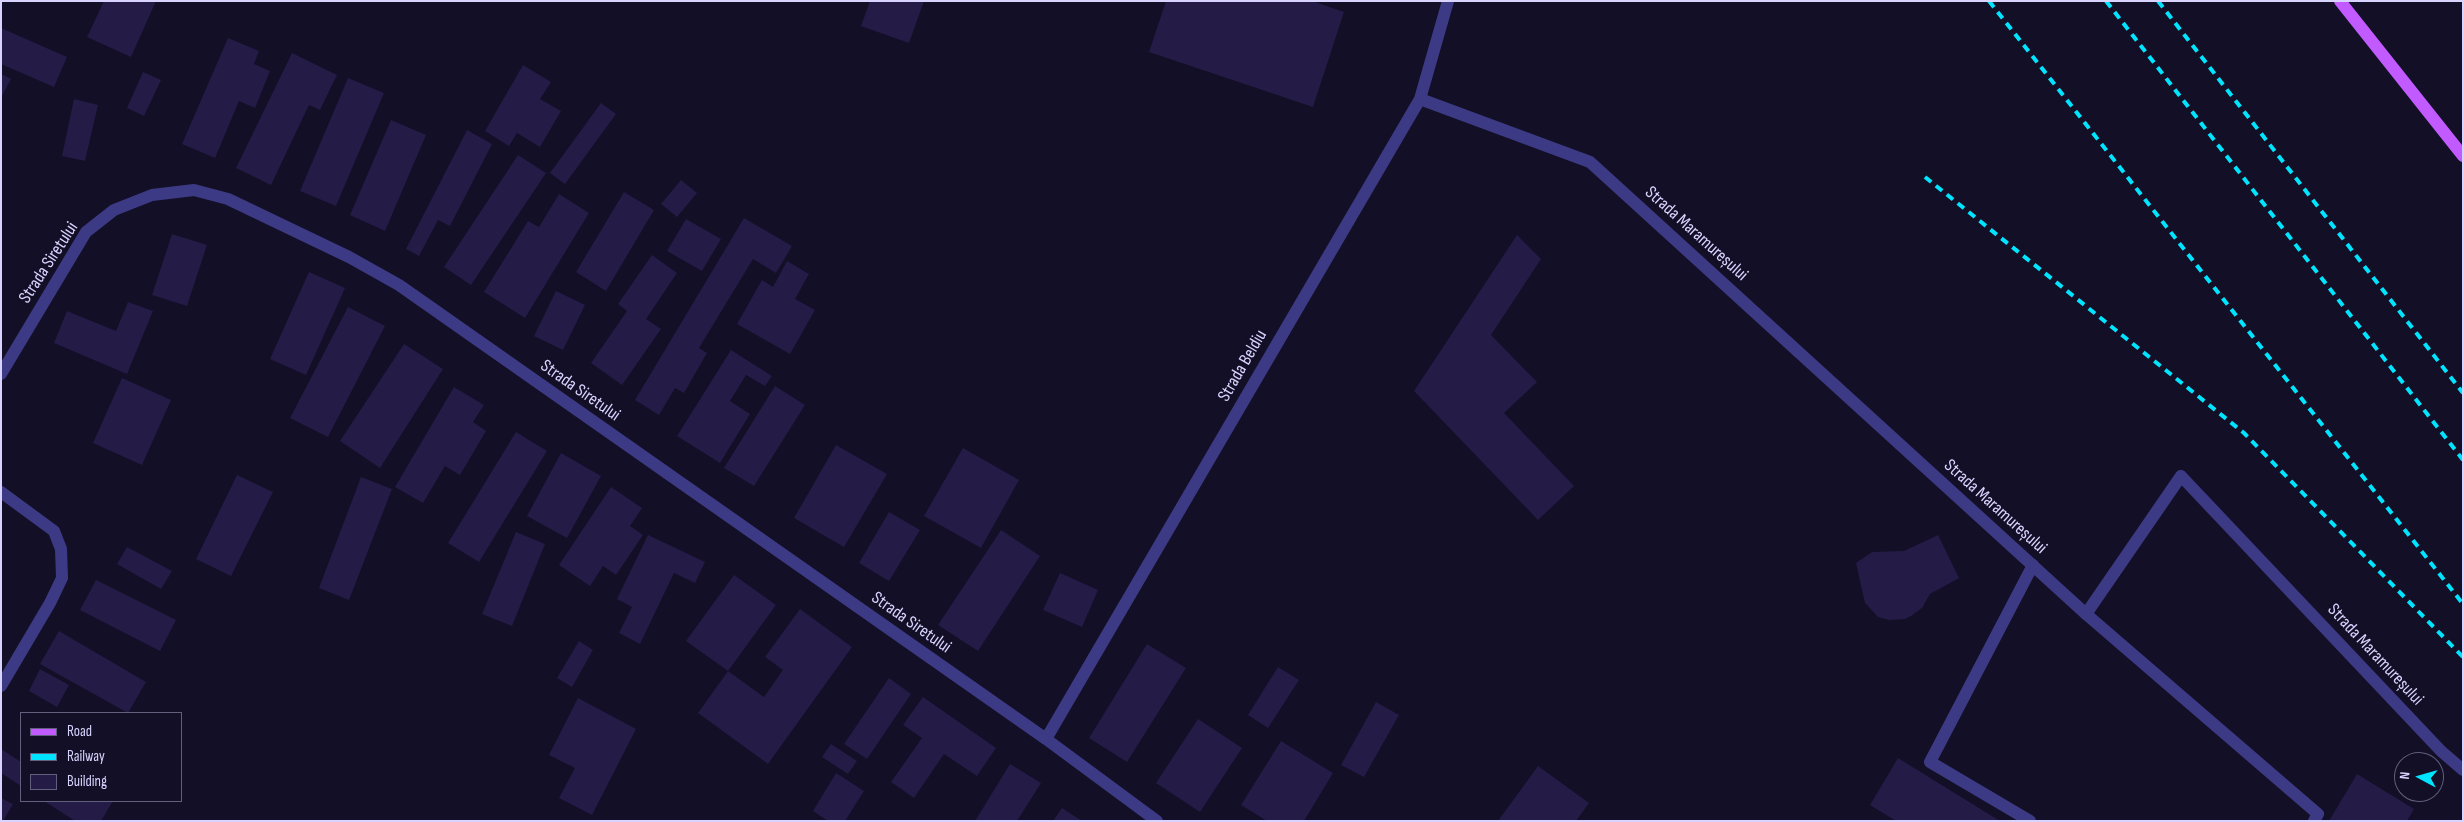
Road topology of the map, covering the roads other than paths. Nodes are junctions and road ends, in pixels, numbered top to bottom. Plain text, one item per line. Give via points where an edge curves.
1 (1448, 1) edge
2 (2340, 1) edge
3 (1420, 99) junction
4 (2463, 156) edge
5 (1, 374) edge
6 (1, 492) edge
7 (2033, 565) junction
8 (2086, 614) junction
9 (1, 686) edge
10 (1046, 739) junction
11 (2463, 770) edge
12 (1156, 821) edge
13 (2030, 821) edge
14 (2314, 821) edge

1 - 3 street, Strada Beldiu
2 - 4 main road
3 - 7 street, Strada Maramureșului via 1590,162
3 - 10 street, Strada Beldiu
5 - 10 street, Strada Siretului via 86,232 114,210 152,195 194,190 228,199 349,257 398,285
6 - 9 street via 54,531 61,549 62,578
7 - 8 street, Strada Maramureșului
7 - 13 street via 1930,762
8 - 11 street, Strada Maramureșului via 2181,476 2441,751
8 - 14 street via 2318,814
10 - 12 street, Strada Siretului

